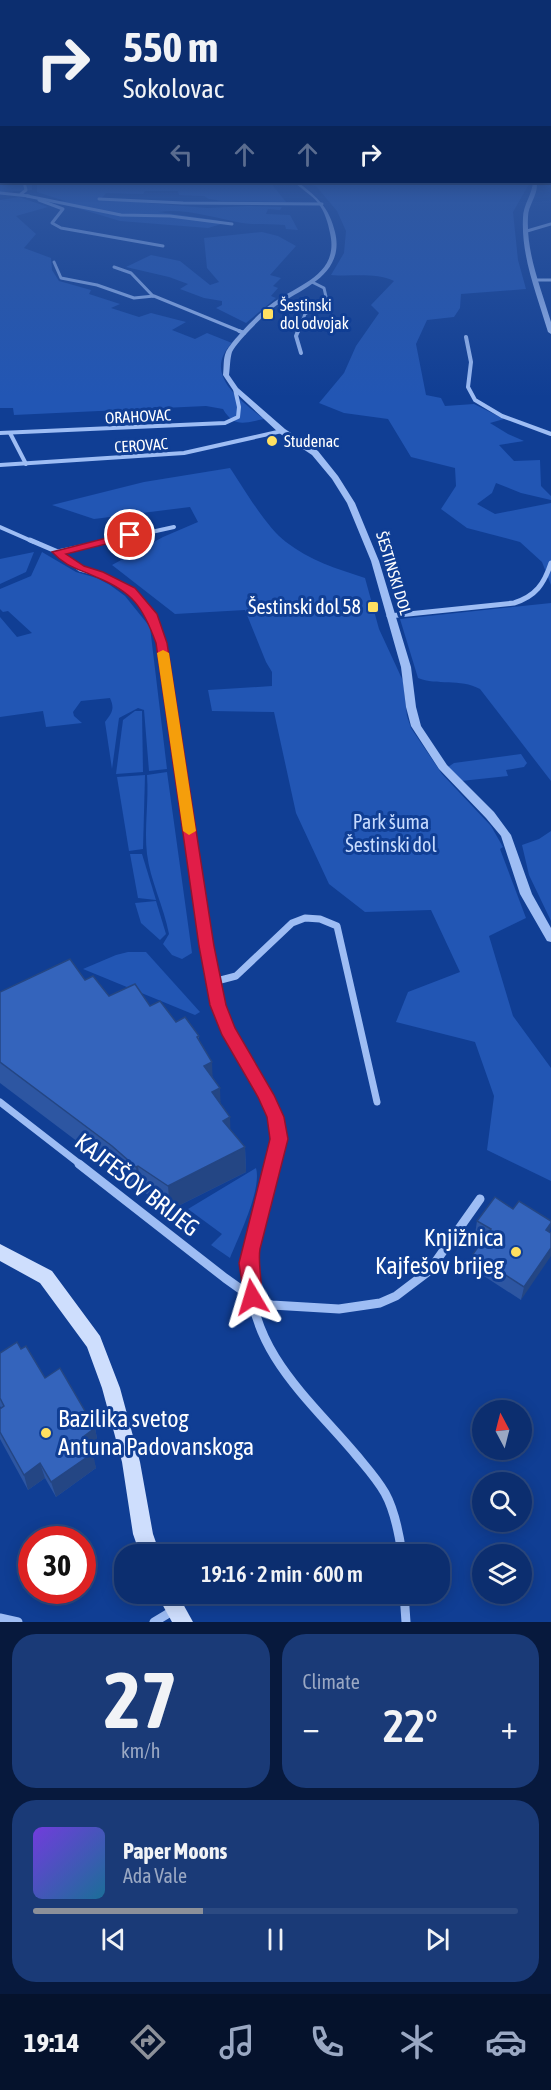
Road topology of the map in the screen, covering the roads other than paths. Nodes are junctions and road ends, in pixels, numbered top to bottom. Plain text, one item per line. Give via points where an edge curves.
1 (335, 246) edge
2 (528, 246) edge
3 (54, 262) dead end
4 (114, 267) dead end
5 (536, 280) junction
6 (551, 280) edge
7 (312, 282) junction
8 (154, 296) junction
9 (551, 332) edge
10 (244, 333) junction
11 (466, 337) dead end
12 (301, 353) dead end
13 (235, 389) junction
14 (282, 431) junction
15 (0, 433) edge
16 (9, 433) junction
17 (551, 434) edge
18 (26, 464) junction
19 (0, 465) edge
20 (174, 526) dead end
21 (0, 527) edge
22 (58, 552) junction
23 (551, 563) edge
24 (389, 616) junction
25 (551, 938) edge
26 (213, 982) junction
27 (0, 1102) edge
28 (376, 1102) dead end
29 (480, 1199) dead end
30 (0, 1252) edge
31 (252, 1297) junction
32 (146, 1544) edge
33 (400, 1544) edge
34 (405, 1604) edge
35 (174, 1608) edge
36 (0, 1618) edge
37 (18, 1622) edge
38 (154, 1622) edge
39 (406, 1622) edge

1 - 7 street via 328,267
2 - 5 street
3 - 8 street via 61,278 68,281 98,285 134,298
4 - 8 street via 131,273
5 - 6 street
5 - 9 street
7 - 10 street via 272,306
7 - 12 street via 323,287 328,296 327,301 305,314 296,336
8 - 10 street
10 - 13 street via 229,352 226,363 226,375
11 - 17 street via 471,362 468,387 475,400 502,416
13 - 14 street, ŠESTINSKI DOL
13 - 16 street, ORAHOVAC via 238,417 225,423
14 - 18 street, CEROVAC via 184,453
14 - 24 street, ŠESTINSKI DOL via 315,453 351,503 375,561
15 - 16 street, ORAHOVAC
16 - 18 street
18 - 19 street, CEROVAC
20 - 22 street
21 - 22 street
22 - 26 street via 80,569 131,590 151,614 156,627
23 - 24 street via 543,584 531,599
24 - 25 street, ŠESTINSKI DOL via 406,667 419,731 443,767 502,829 510,842 526,894
26 - 28 street via 235,976 290,924 304,917 317,917 337,926
26 - 31 street via 228,1030 275,1117 279,1139 250,1249
27 - 31 street, KAJFEŠOV BRIJEG
29 - 31 street, KAJFEŠOV BRIJEG via 429,1271 380,1303 339,1309 281,1307
30 - 32 main road via 46,1277 94,1342 131,1462
31 - 33 street via 264,1337 280,1363 385,1494
34 - 39 street
35 - 38 street
36 - 37 street

